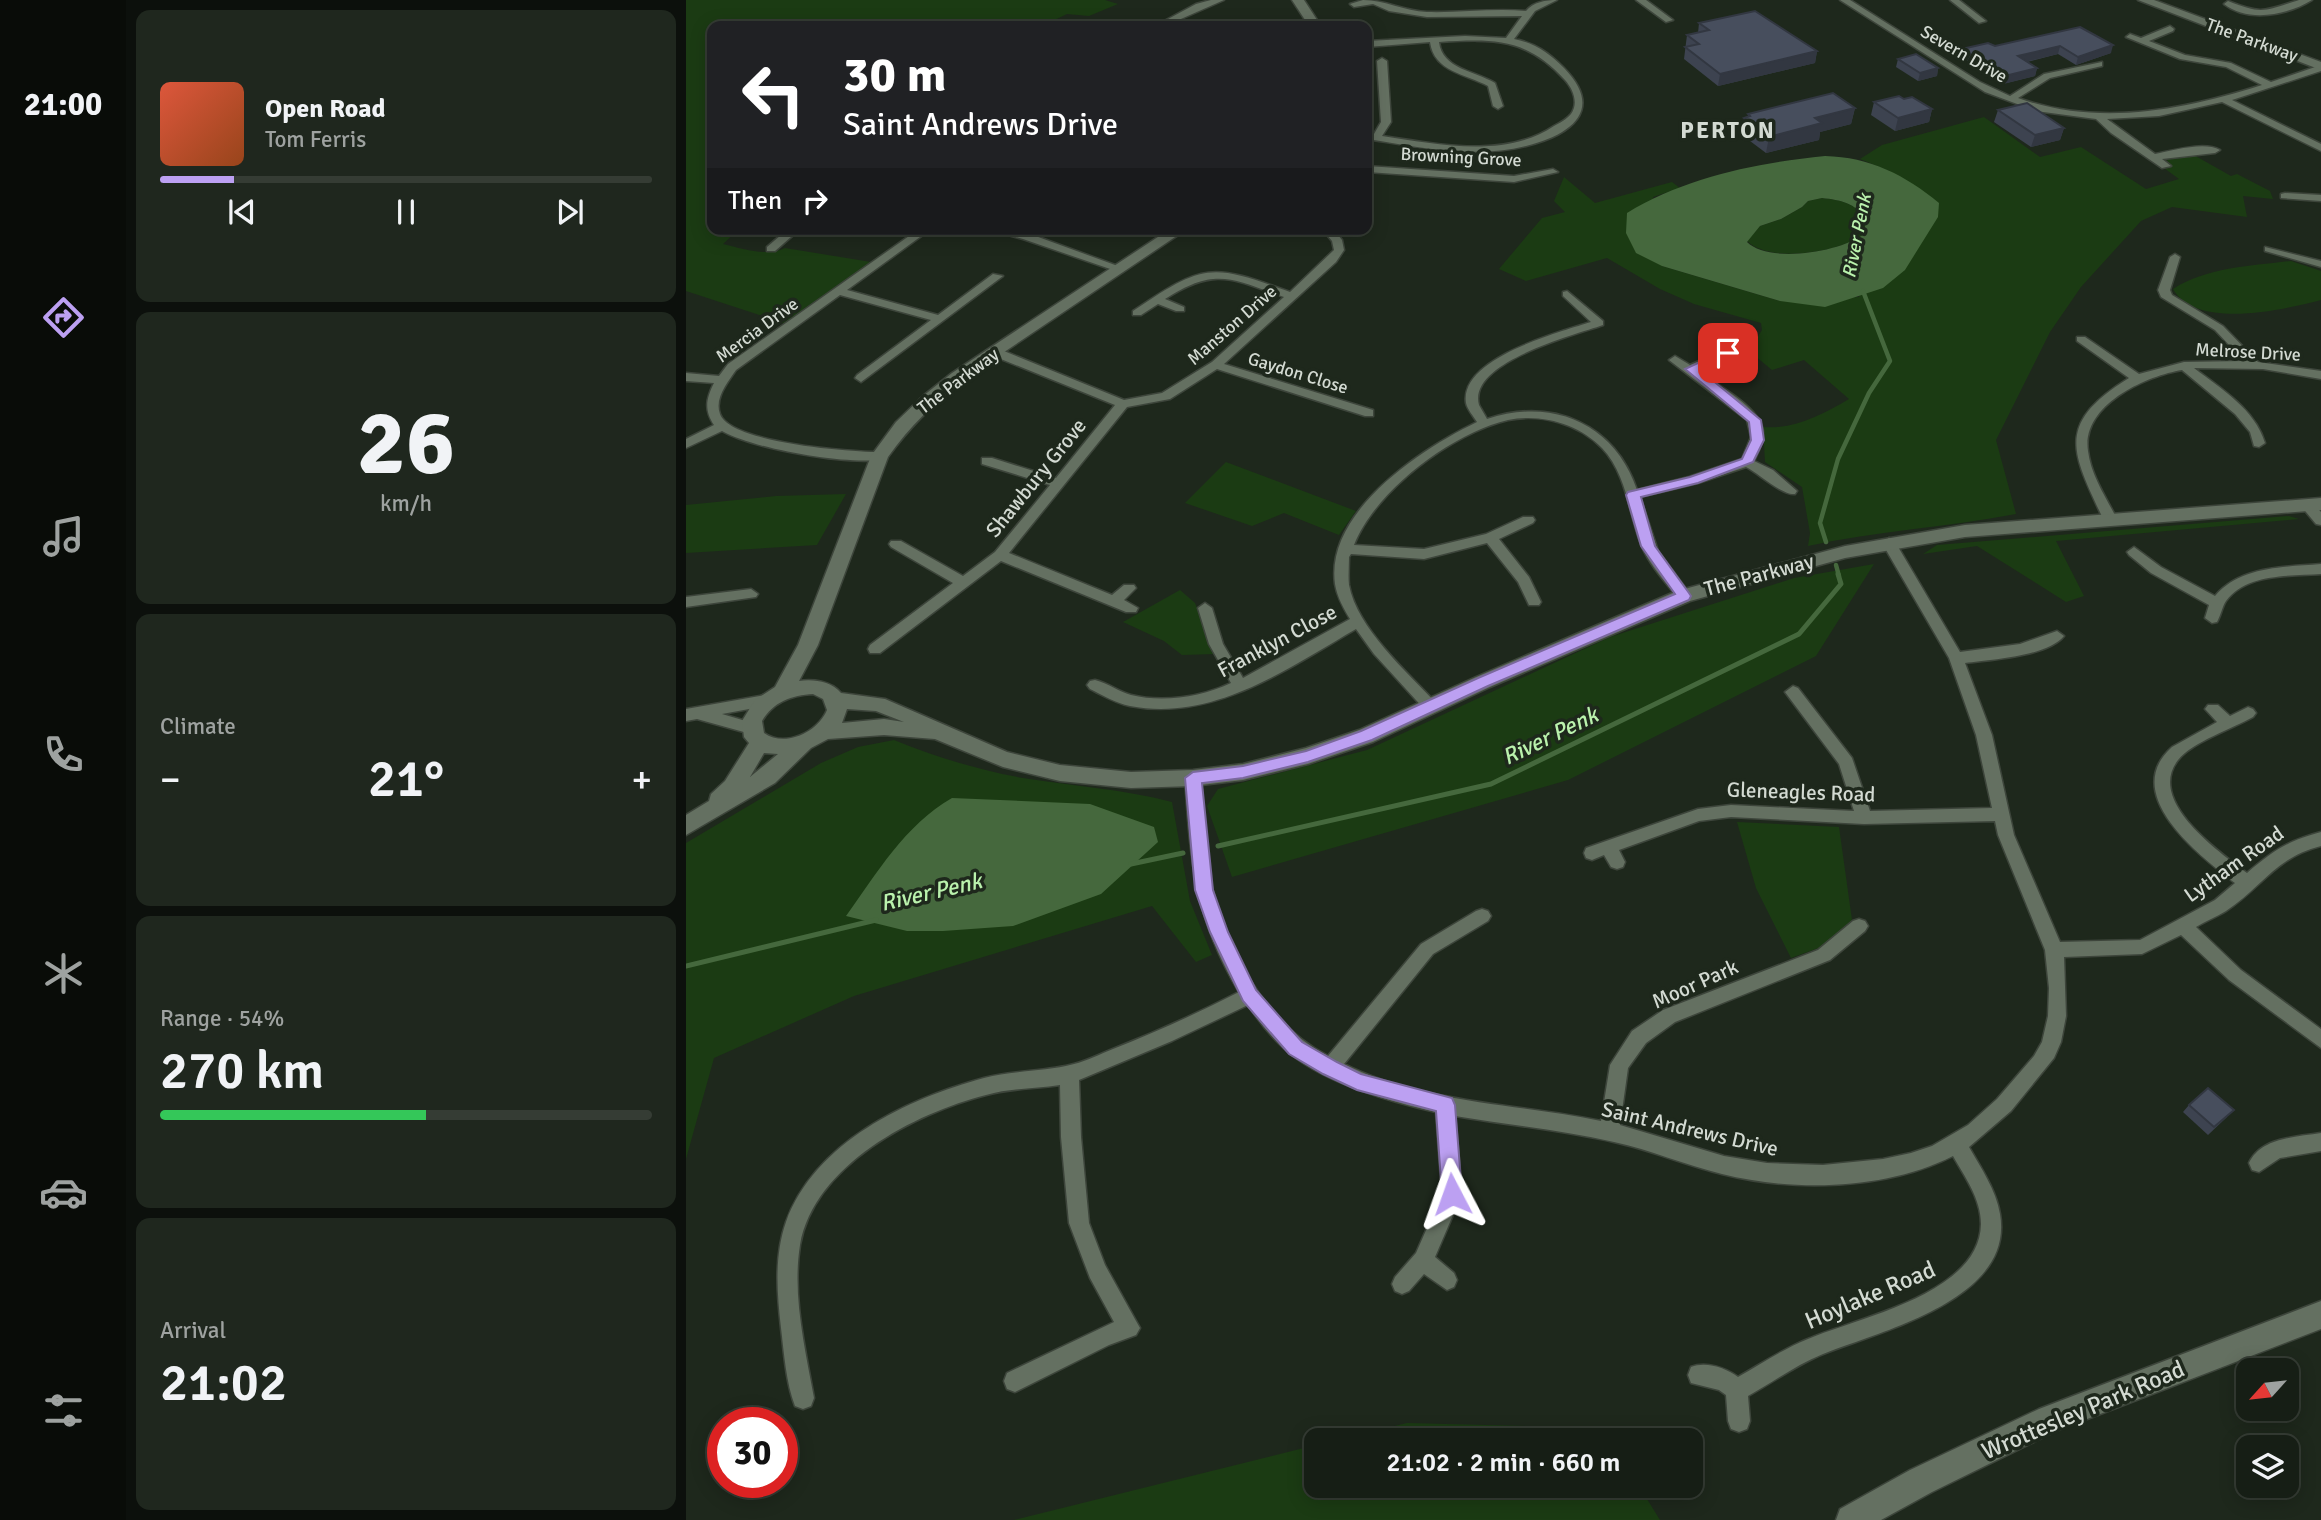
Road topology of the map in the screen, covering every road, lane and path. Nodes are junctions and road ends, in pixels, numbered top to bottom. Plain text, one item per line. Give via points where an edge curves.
1 (1186, 0) edge
2 (1220, 0) edge
3 (1298, 0) edge
4 (1373, 0) edge
5 (1553, 0) edge
6 (1640, 0) edge
7 (1870, 0) edge
8 (1954, 0) edge
9 (2144, 0) edge
10 (2308, 0) edge
11 (1848, 2) edge
12 (2227, 3) edge
13 (1354, 4) dead end
14 (1199, 6) junction
15 (1527, 14) junction
16 (1652, 19) dead end
17 (1169, 21) edge
18 (1312, 21) edge
19 (1983, 21) dead end
20 (2170, 32) dead end
21 (2130, 37) dead end
22 (1434, 41) junction
23 (1508, 41) junction
24 (2141, 41) junction
25 (1372, 44) edge
26 (1382, 61) dead end
27 (2321, 67) edge
28 (2098, 69) dead end
29 (2271, 85) junction
30 (2011, 99) junction
31 (2225, 100) junction
32 (1499, 106) dead end
33 (2098, 116) junction
34 (1372, 136) edge
35 (1372, 137) edge
36 (2321, 148) edge
37 (1460, 150) junction
38 (2215, 150) dead end
39 (2154, 157) junction
40 (2166, 166) dead end
41 (1372, 171) edge
42 (1451, 175) junction
43 (1550, 177) dead end
44 (2285, 196) dead end
45 (2321, 198) edge
46 (788, 235) edge
47 (918, 235) edge
48 (1021, 235) edge
49 (1171, 235) edge
50 (1332, 235) edge
51 (1026, 236) joint
52 (771, 249) dead end
53 (2269, 249) dead end
54 (2175, 257) dead end
55 (2321, 264) edge
56 (1120, 269) junction
57 (997, 276) dead end
58 (841, 292) junction
59 (1567, 295) dead end
60 (1292, 296) junction
61 (1157, 300) junction
62 (1180, 309) dead end
63 (1137, 313) dead end
64 (940, 319) junction
65 (2081, 339) dead end
66 (1747, 344) dead end
67 (995, 352) junction
68 (1675, 360) dead end
69 (1216, 365) junction
70 (2184, 366) junction
71 (2255, 366) junction
72 (1691, 369) junction
73 (2321, 375) edge
74 (686, 377) edge
75 (861, 378) dead end
76 (2137, 378) junction
77 (719, 380) junction
78 (1123, 404) junction
79 (1369, 413) dead end
80 (1484, 424) junction
81 (719, 428) junction
82 (2259, 443) dead end
83 (686, 444) edge
84 (880, 456) junction
85 (987, 461) dead end
86 (1747, 462) junction
87 (1059, 483) junction
88 (1790, 491) dead end
89 (1633, 495) junction
90 (2317, 510) edge
91 (1528, 520) dead end
92 (2111, 521) junction
93 (1490, 538) junction
94 (1889, 543) junction
95 (896, 544) dead end
96 (1346, 549) junction
97 (2134, 552) dead end
98 (1000, 555) junction
99 (2321, 569) edge
100 (962, 582) junction
101 (1129, 588) dead end
102 (751, 594) dead end
103 (1684, 596) junction
104 (723, 598) junction
105 (1114, 601) junction
106 (1534, 601) dead end
107 (686, 602) edge
108 (2215, 602) junction
109 (1131, 608) dead end
110 (1205, 608) dead end
111 (722, 615) dead end
112 (2212, 618) dead end
113 (1358, 621) junction
114 (2057, 636) dead end
115 (808, 645) junction
116 (875, 649) dead end
117 (1956, 658) junction
118 (1094, 685) dead end
119 (1240, 686) junction
120 (815, 687) junction
121 (1793, 692) dead end
122 (774, 696) junction
123 (835, 700) junction
124 (1431, 707) junction
125 (2213, 709) dead end
126 (2248, 713) dead end
127 (692, 714) edge
128 (2229, 724) junction
129 (823, 732) junction
130 (943, 734) junction
131 (755, 735) junction
132 (804, 743) junction
133 (1193, 778) junction
134 (2000, 814) junction
135 (1864, 818) junction
136 (694, 821) edge
137 (2321, 839) edge
138 (1617, 862) dead end
139 (2247, 882) junction
140 (1482, 916) dead end
141 (1859, 926) dead end
142 (2184, 926) junction
143 (2054, 950) junction
144 (1249, 996) junction
145 (2321, 1040) edge
146 (1330, 1068) junction
147 (1069, 1074) junction
148 (1446, 1105) junction
149 (1609, 1132) junction
150 (2321, 1142) edge
151 (1957, 1144) junction
152 (2259, 1163) dead end
153 (1423, 1260) junction
154 (1447, 1280) dead end
155 (1402, 1284) dead end
156 (2321, 1315) edge
157 (1699, 1375) dead end
158 (1015, 1381) dead end
159 (1737, 1390) junction
160 (803, 1398) dead end
161 (1739, 1421) dead end
162 (1851, 1520) edge

1 - 14 street
2 - 14 street
3 - 18 street
4 - 13 street
4 - 15 street via 1385,8 1420,13
5 - 15 street
6 - 16 street via 1667,18
7 - 11 street
8 - 19 street
9 - 27 street, The Parkway
10 - 12 street via 2259,15
11 - 30 street, Severn Drive
14 - 17 street
15 - 23 street
20 - 24 street
21 - 24 street
22 - 23 street
22 - 25 street
22 - 32 street via 1441,62 1492,85
23 - 37 street via 1533,48 1565,75 1578,93 1575,116 1528,142
24 - 29 street via 2183,57 2228,65
26 - 34 street via 1386,122
27 - 29 street, Severn Drive
28 - 30 street via 2086,67 2047,76
29 - 31 street, Severn Drive
30 - 33 street, Severn Drive
31 - 33 street, Severn Drive via 2166,114
31 - 36 street
33 - 39 street
35 - 37 street
37 - 42 street
38 - 39 street
39 - 40 street
41 - 42 street, Browning Grove
42 - 43 street, Browning Grove
44 - 45 street
46 - 52 street
47 - 58 street, Mercia Drive
48 - 51 street
49 - 56 street, The Parkway
50 - 60 street, Manston Drive via 1339,250
51 - 56 street
53 - 55 street
54 - 71 street via 2164,290 2167,297 2219,328
56 - 67 street, The Parkway
57 - 64 street
58 - 64 street
58 - 77 street, Mercia Drive
59 - 80 street via 1599,323 1515,354 1478,378 1470,397
60 - 61 street via 1213,274 1185,282
60 - 69 street, Manston Drive
61 - 62 street
61 - 63 street
64 - 75 street
65 - 76 street
66 - 72 street
67 - 78 street
67 - 84 street, The Parkway via 929,399
68 - 72 street
69 - 78 street, Manston Drive via 1175,393
69 - 79 street, Gaydon Close
70 - 71 street, Melrose Drive
70 - 76 street, Melrose Drive
70 - 82 street via 2247,416 2258,432
71 - 73 street, Melrose Drive
72 - 86 street via 1755,420 1758,440
74 - 77 street
76 - 92 street, Melrose Drive via 2098,406 2080,448
77 - 81 street, Mercia Drive via 707,401 711,420
78 - 87 street, Shawbury Grove
80 - 89 street via 1522,415 1579,426 1610,449
80 - 96 street via 1431,453 1395,482 1350,534
81 - 83 street
81 - 84 street via 805,450
84 - 115 street, The Parkway
85 - 87 street
86 - 88 street
86 - 89 street
87 - 98 street, Shawbury Grove
89 - 103 street via 1648,546
90 - 92 street, The Parkway
91 - 93 street
92 - 94 street, The Parkway via 1965,531
93 - 96 street via 1424,554
93 - 106 street via 1524,580
94 - 103 street, The Parkway
94 - 117 street, Saint Andrews Drive
95 - 100 street
96 - 113 street via 1342,586
97 - 108 street via 2156,570
98 - 100 street, Shawbury Grove
98 - 105 street
99 - 108 street via 2245,579 2222,592
100 - 116 street, Shawbury Grove
101 - 105 street
102 - 104 street
103 - 124 street, The Parkway
104 - 107 street
104 - 111 street
105 - 109 street
108 - 112 street
110 - 119 street via 1216,644
113 - 119 street, Franklyn Close
113 - 124 street
114 - 117 street via 2011,653
115 - 120 street
115 - 122 street, The Parkway
117 - 134 street, Saint Andrews Drive via 1984,735
118 - 119 street, Franklyn Close via 1122,698 1164,705 1217,697
120 - 122 street
120 - 123 street
121 - 135 street via 1846,762
122 - 127 street
122 - 131 street via 755,714
123 - 129 street via 836,715
123 - 130 street, The Parkway via 878,704
124 - 133 street, The Parkway via 1308,756 1243,772
125 - 128 street
126 - 128 street
127 - 131 street
128 - 139 street via 2173,754 2163,786 2167,806 2181,824 2205,851
129 - 130 street, The Parkway via 884,727
129 - 132 street
130 - 133 street, The Parkway via 1003,759 1060,774 1131,780
131 - 132 street via 780,748
131 - 136 street via 733,787
132 - 136 street via 767,777
133 - 144 street, Saint Andrews Drive via 1204,890
134 - 135 street, Gleneagles Road
134 - 143 street, Saint Andrews Drive
135 - 138 street, Gleneagles Road via 1731,811 1698,815 1600,850
137 - 139 street, Lytham Road via 2282,853
139 - 142 street, Lytham Road via 2221,905
140 - 146 street via 1427,949
141 - 149 street, Moor Park via 1824,955 1669,1016 1639,1037 1619,1065
142 - 143 street, Lytham Road via 2142,947
142 - 145 street via 2235,975
143 - 151 street, Saint Andrews Drive via 2055,1032 2046,1053 2001,1111
144 - 146 street, Saint Andrews Drive via 1296,1048
144 - 147 street via 1174,1034
146 - 148 street, Saint Andrews Drive via 1357,1082
147 - 158 street via 1079,1223 1097,1271 1129,1328
147 - 160 street via 986,1086 885,1128 830,1170 807,1196 795,1225 788,1281
148 - 149 street, Saint Andrews Drive
148 - 153 street via 1452,1194
149 - 151 street, Saint Andrews Drive via 1741,1169 1783,1174 1852,1173 1917,1160
150 - 152 street via 2275,1150
151 - 159 street, Hoylake Road via 1982,1190 1991,1226 1986,1250 1969,1276 1944,1295 1815,1346
153 - 154 street
153 - 155 street
156 - 162 street, Wrottesley Park Road via 2049,1419
157 - 159 street via 1724,1380
159 - 161 street

